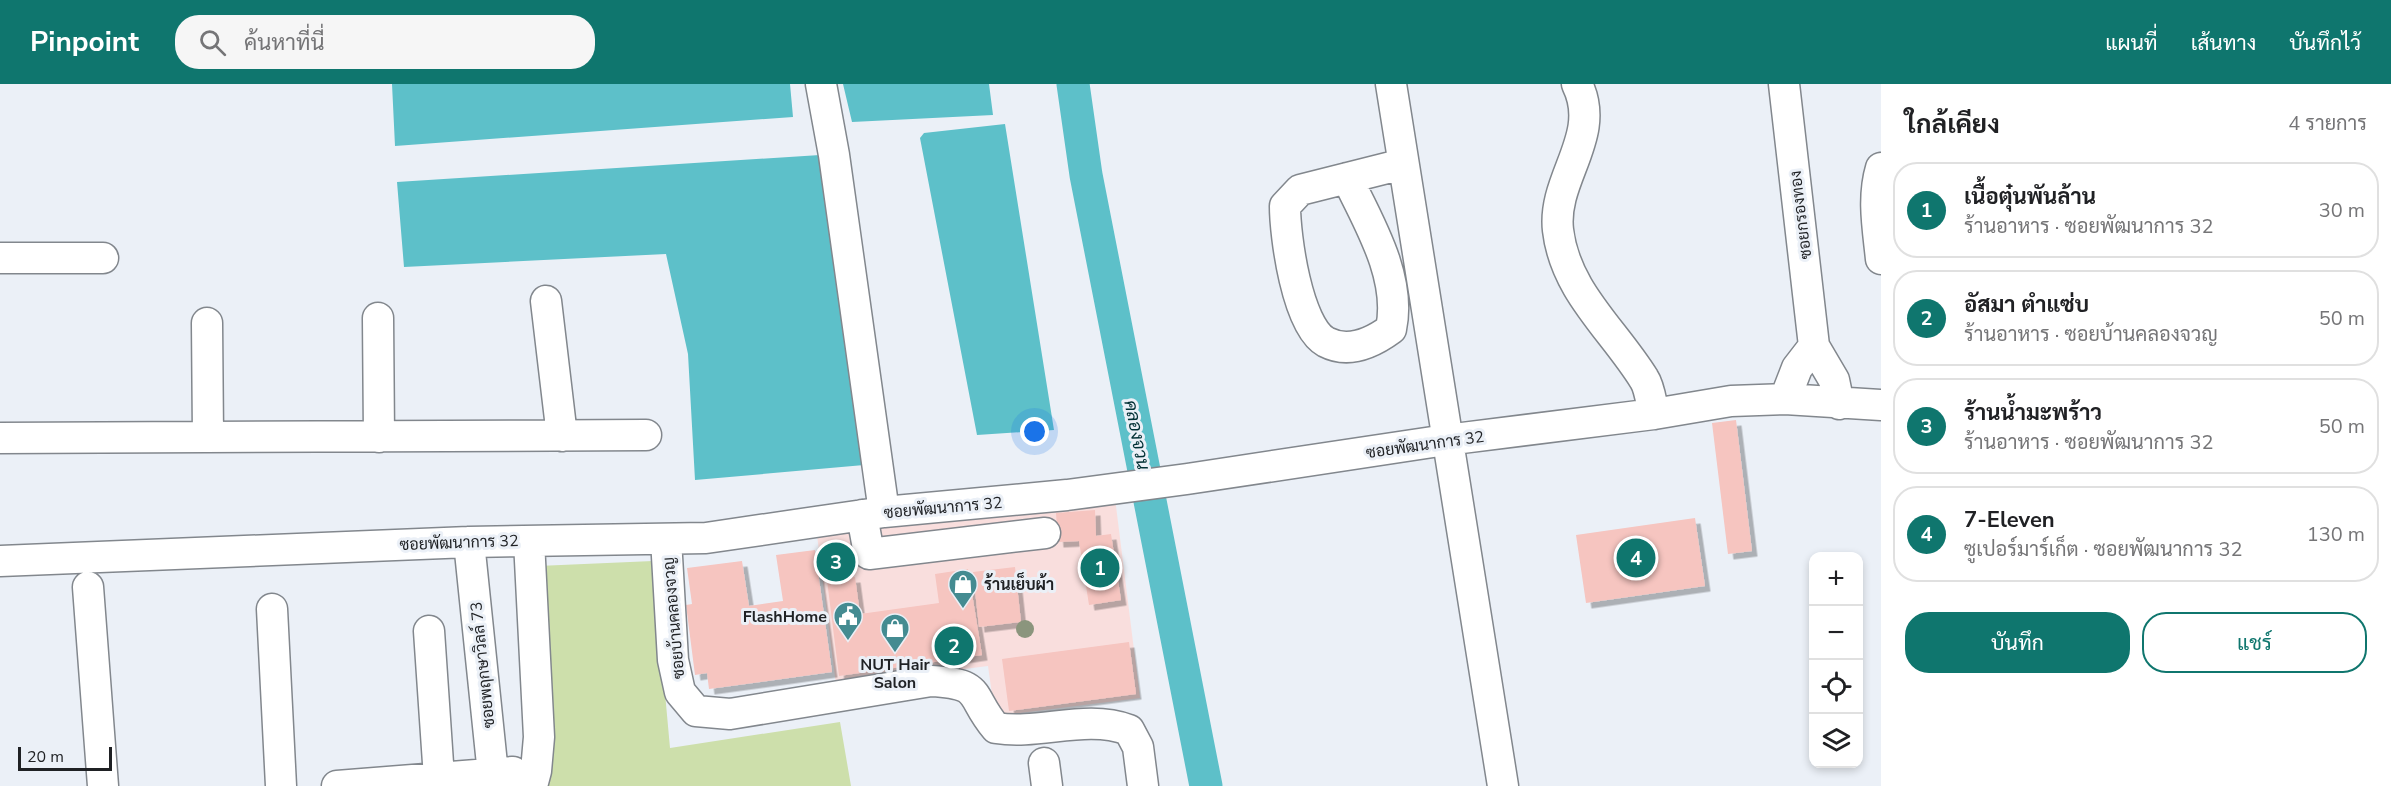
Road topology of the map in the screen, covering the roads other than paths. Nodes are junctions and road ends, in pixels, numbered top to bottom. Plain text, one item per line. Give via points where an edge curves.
1 (821, 84) edge
2 (1391, 84) edge
3 (1577, 84) edge
4 (1784, 84) edge
5 (1403, 164) junction
6 (1881, 168) edge
7 (1347, 178) junction
8 (0, 258) edge
9 (104, 258) dead end
10 (1881, 259) edge
11 (546, 301) dead end
12 (378, 318) dead end
13 (207, 323) dead end
14 (1814, 346) junction
15 (1785, 399) junction
16 (1839, 404) junction
17 (1881, 405) edge
18 (1654, 414) junction
19 (646, 435) dead end
20 (562, 436) junction
21 (208, 437) junction
22 (380, 437) junction
23 (0, 438) edge
24 (1446, 440) junction
25 (873, 513) junction
26 (1045, 533) dead end
27 (666, 539) junction
28 (530, 541) junction
29 (469, 542) junction
30 (0, 561) edge
31 (88, 587) dead end
32 (272, 609) dead end
33 (429, 631) dead end
34 (439, 778) junction
35 (534, 778) edge
36 (496, 780) edge
37 (103, 786) edge
38 (281, 786) edge
39 (337, 786) edge
40 (1143, 786) edge
41 (1503, 786) edge

1 - 25 street via 834,155
2 - 5 street
3 - 18 street via 1586,115 1583,141 1564,187 1558,227 1564,260 1580,293 1646,380
4 - 14 street, ซอยกรองทอง
5 - 7 street
5 - 24 street
6 - 10 street via 1876,188 1876,219
7 - 7 street via 1299,190 1285,206 1285,235 1292,271 1309,319 1325,341 1345,347 1371,344 1391,329 1395,311 1373,231
8 - 9 street
11 - 20 street
12 - 22 street
13 - 21 street
14 - 15 street via 1797,368
14 - 16 street, ซอยกรองทอง via 1834,380
15 - 16 street, ซอยพัฒนาการ 32
15 - 18 street, ซอยพัฒนาการ 32 via 1731,401
16 - 17 street, ซอยพัฒนาการ 32
18 - 24 street, ซอยพัฒนาการ 32
19 - 20 street
20 - 22 street
21 - 22 street
21 - 23 street
24 - 25 street, ซอยพัฒนาการ 32 via 1066,495
24 - 41 street
25 - 26 street via 869,554
25 - 27 street, ซอยพัฒนาการ 32 via 706,538
27 - 28 street, ซอยพัฒนาการ 32
27 - 40 street, ซอยบ้านคลองจวญ via 673,660 680,692 696,711 730,714 931,681 954,682 975,692 996,728 1016,731 1091,722 1111,723 1129,730 1138,747
28 - 29 street, ซอยพัฒนาการ 32
28 - 35 street via 539,737
29 - 30 street, ซอยพัฒนาการ 32
29 - 36 street, ซอยพฤกษาวิลล์ 73
31 - 37 street
32 - 38 street
33 - 34 street
34 - 36 street
34 - 39 street
35 - 36 street

